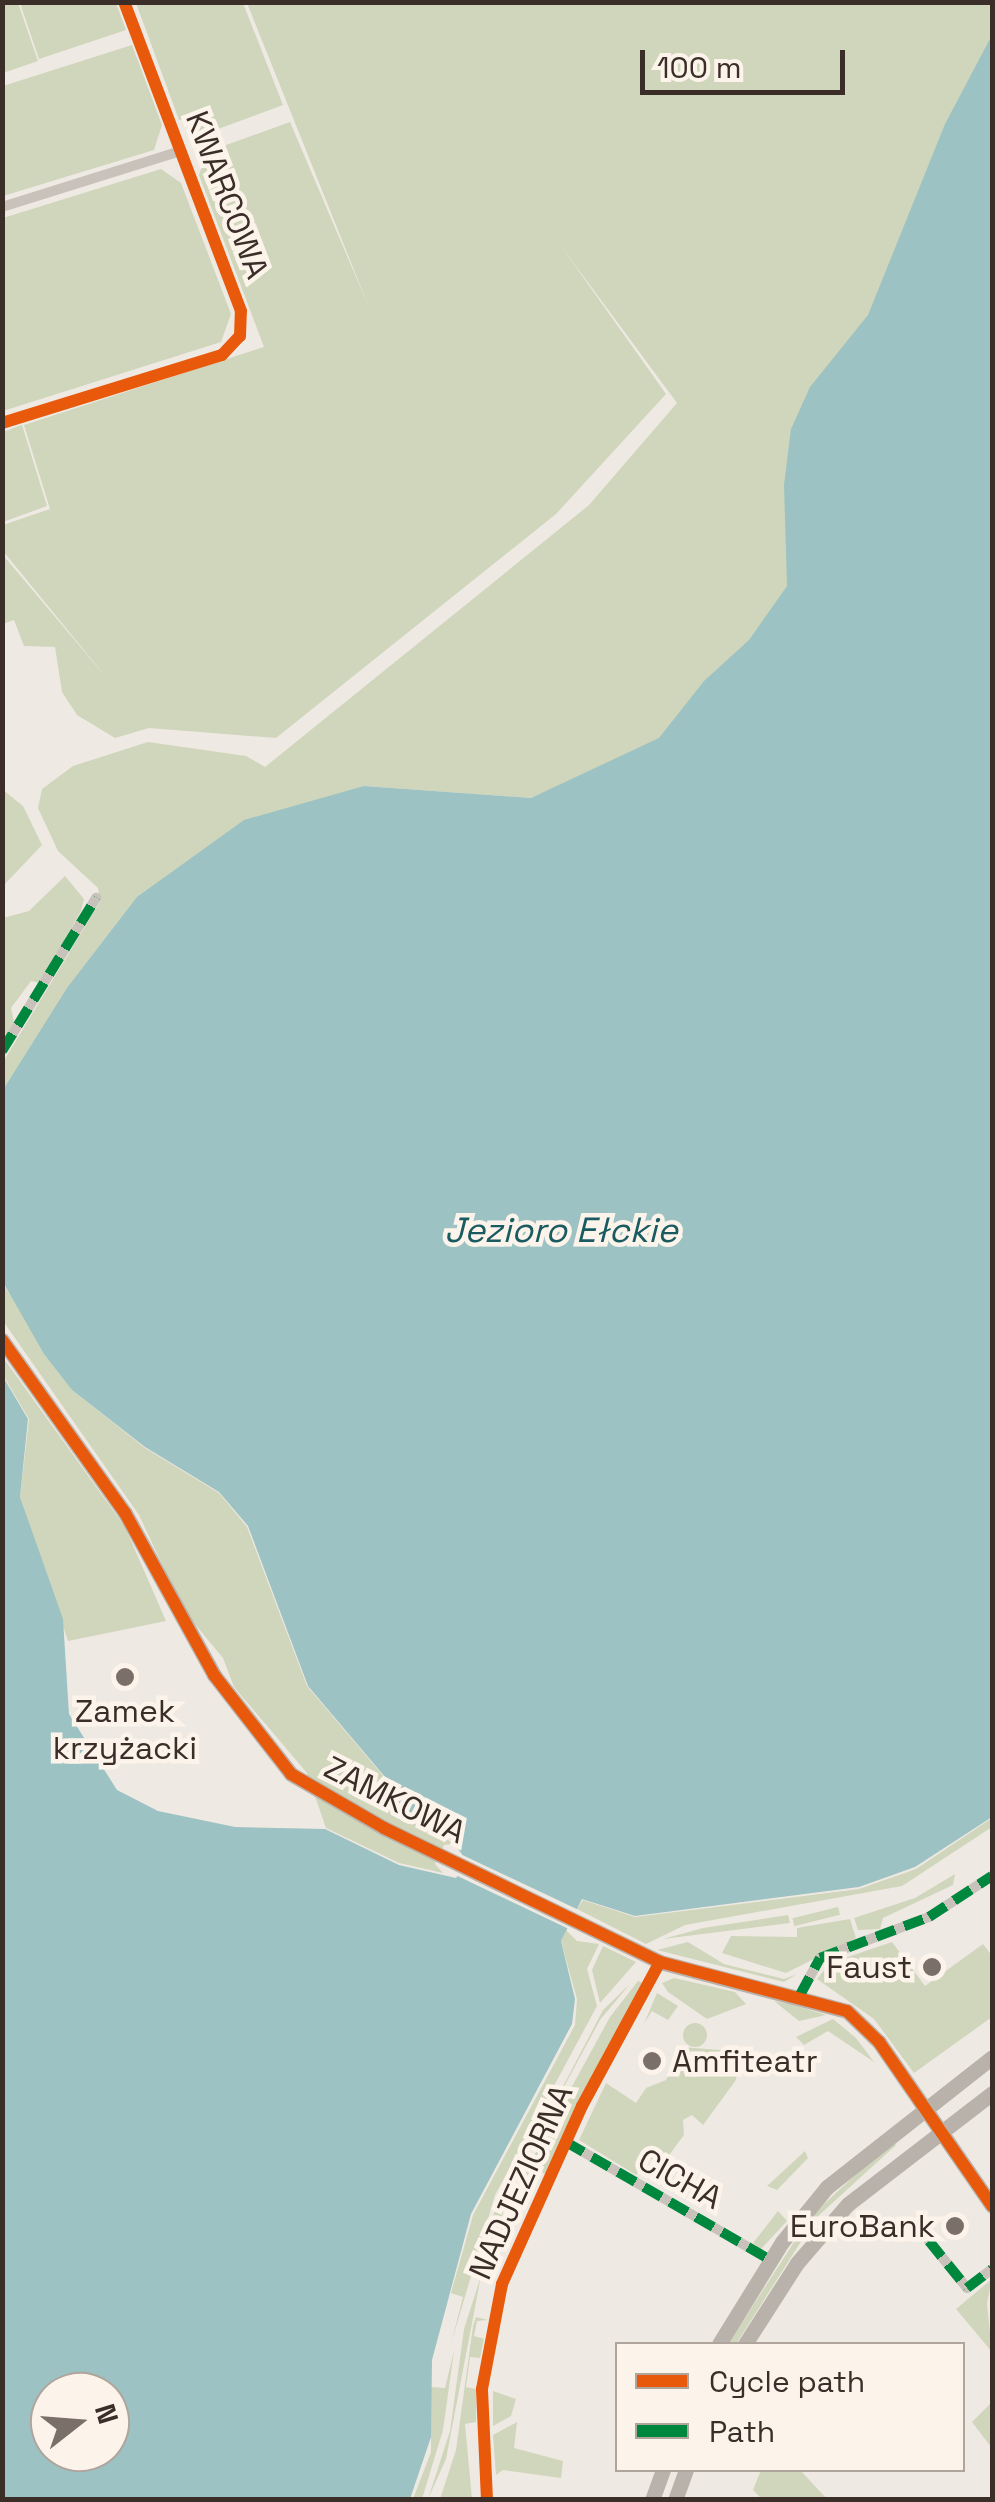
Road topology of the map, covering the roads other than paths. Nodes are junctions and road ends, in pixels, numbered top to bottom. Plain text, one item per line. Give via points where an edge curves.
1 (124, 2) edge
2 (181, 151) junction
3 (2, 207) edge
4 (2, 423) edge
5 (96, 898) dead end
6 (2, 1050) edge
7 (2, 1340) edge
8 (992, 1876) edge
9 (660, 1962) junction
10 (800, 1995) junction
11 (992, 2057) edge
12 (992, 2093) edge
13 (924, 2108) junction
14 (940, 2130) junction
15 (566, 2142) junction
16 (992, 2206) edge
17 (930, 2241) dead end
18 (770, 2260) junction
19 (992, 2269) edge
20 (720, 2342) edge
21 (746, 2342) edge
22 (662, 2472) edge
23 (685, 2472) edge
24 (487, 2500) edge
25 (652, 2500) edge
26 (675, 2500) edge

1 - 2 street, KWARCOWA
2 - 3 street
2 - 4 street, KWARCOWA via 241,311 240,336 222,354
5 - 6 street
7 - 9 street, ZAMKOWA via 124,1513 177,1618 268,1750 309,1788
8 - 10 street via 929,1917 820,1958
9 - 10 street, ZAMKOWA
9 - 15 street, NADJEZIORNA
10 - 13 street, ZAMKOWA via 838,2006 865,2026
11 - 13 street
12 - 14 street
13 - 14 street, ZAMKOWA
13 - 18 street via 827,2187
14 - 16 street, ZAMKOWA
14 - 21 street via 822,2232
15 - 18 street, CICHA
15 - 24 street, NADJEZIORNA via 502,2284 482,2390
17 - 19 street via 967,2288
18 - 20 street
22 - 25 street
23 - 26 street

